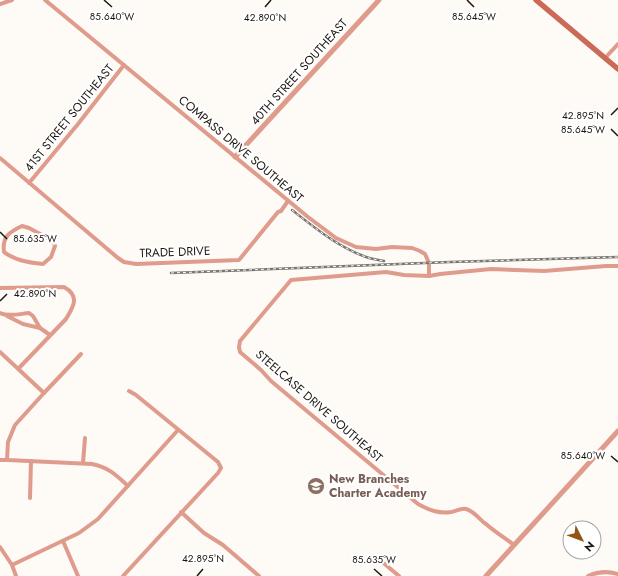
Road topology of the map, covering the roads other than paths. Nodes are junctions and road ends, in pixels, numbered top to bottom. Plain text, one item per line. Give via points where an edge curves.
1 (12, 0) edge
2 (45, 0) edge
3 (379, 0) edge
4 (536, 0) edge
5 (0, 4) edge
6 (618, 44) edge
7 (605, 58) junction
8 (124, 65) junction
9 (618, 69) edge
10 (235, 157) junction
11 (0, 158) edge
12 (29, 183) junction
13 (288, 201) junction
14 (2, 244) edge
15 (618, 266) edge
16 (429, 276) junction
17 (0, 288) edge
18 (2, 314) edge
19 (40, 328) junction
20 (50, 335) junction
21 (0, 352) edge
22 (81, 354) dead end
23 (18, 368) junction
24 (129, 391) dead end
25 (44, 393) junction
26 (178, 430) junction
27 (618, 432) edge
28 (85, 438) dead end
29 (0, 460) edge
30 (7, 460) junction
31 (31, 461) junction
32 (83, 463) junction
33 (128, 486) junction
34 (30, 498) dead end
35 (181, 512) junction
36 (63, 541) junction
37 (514, 545) junction
38 (0, 547) edge
39 (380, 560) dead end
40 (12, 565) junction
41 (618, 574) edge
42 (16, 576) edge
43 (78, 576) edge
44 (123, 576) edge
45 (260, 576) edge
46 (399, 576) edge
47 (488, 576) edge
48 (588, 576) edge

1 - 5 street
2 - 8 street, COMPASS DRIVE SOUTHEAST
3 - 10 street, 40TH STREET SOUTHEAST
4 - 7 main road
6 - 7 street
7 - 9 main road
8 - 10 street, COMPASS DRIVE SOUTHEAST
8 - 12 street, 41ST STREET SOUTHEAST
10 - 13 street, COMPASS DRIVE SOUTHEAST
11 - 12 street, TRADE DRIVE
12 - 13 street, TRADE DRIVE via 118,258 136,264 239,260
13 - 16 street, COMPASS DRIVE SOUTHEAST via 336,238 356,247 412,248 420,251 425,254 429,263
14 - 14 street via 4,252 9,256 43,264 51,257 55,246 53,241 22,226 7,235
15 - 16 street, STEELCASE DRIVE SOUTHEAST via 544,271 491,269
16 - 37 street, STEELCASE DRIVE SOUTHEAST via 386,272 291,280 240,341 240,352 418,504 433,512 443,513 468,509
17 - 20 street via 64,286 69,290 74,296 72,310
18 - 19 street via 23,324
18 - 19 street via 29,313
19 - 20 street
20 - 23 street
21 - 23 street
22 - 25 street
23 - 25 street
24 - 26 street
25 - 30 street via 15,425 8,442
26 - 33 street
26 - 35 street via 218,462 221,468
27 - 37 street
28 - 32 street
29 - 30 street
30 - 31 street
31 - 32 street
31 - 34 street
32 - 33 street via 101,466 113,472
33 - 36 street via 98,519
35 - 44 street
35 - 45 street
36 - 40 street
36 - 43 street
37 - 47 street
38 - 40 street
39 - 46 street
40 - 42 street
41 - 48 street via 600,572

